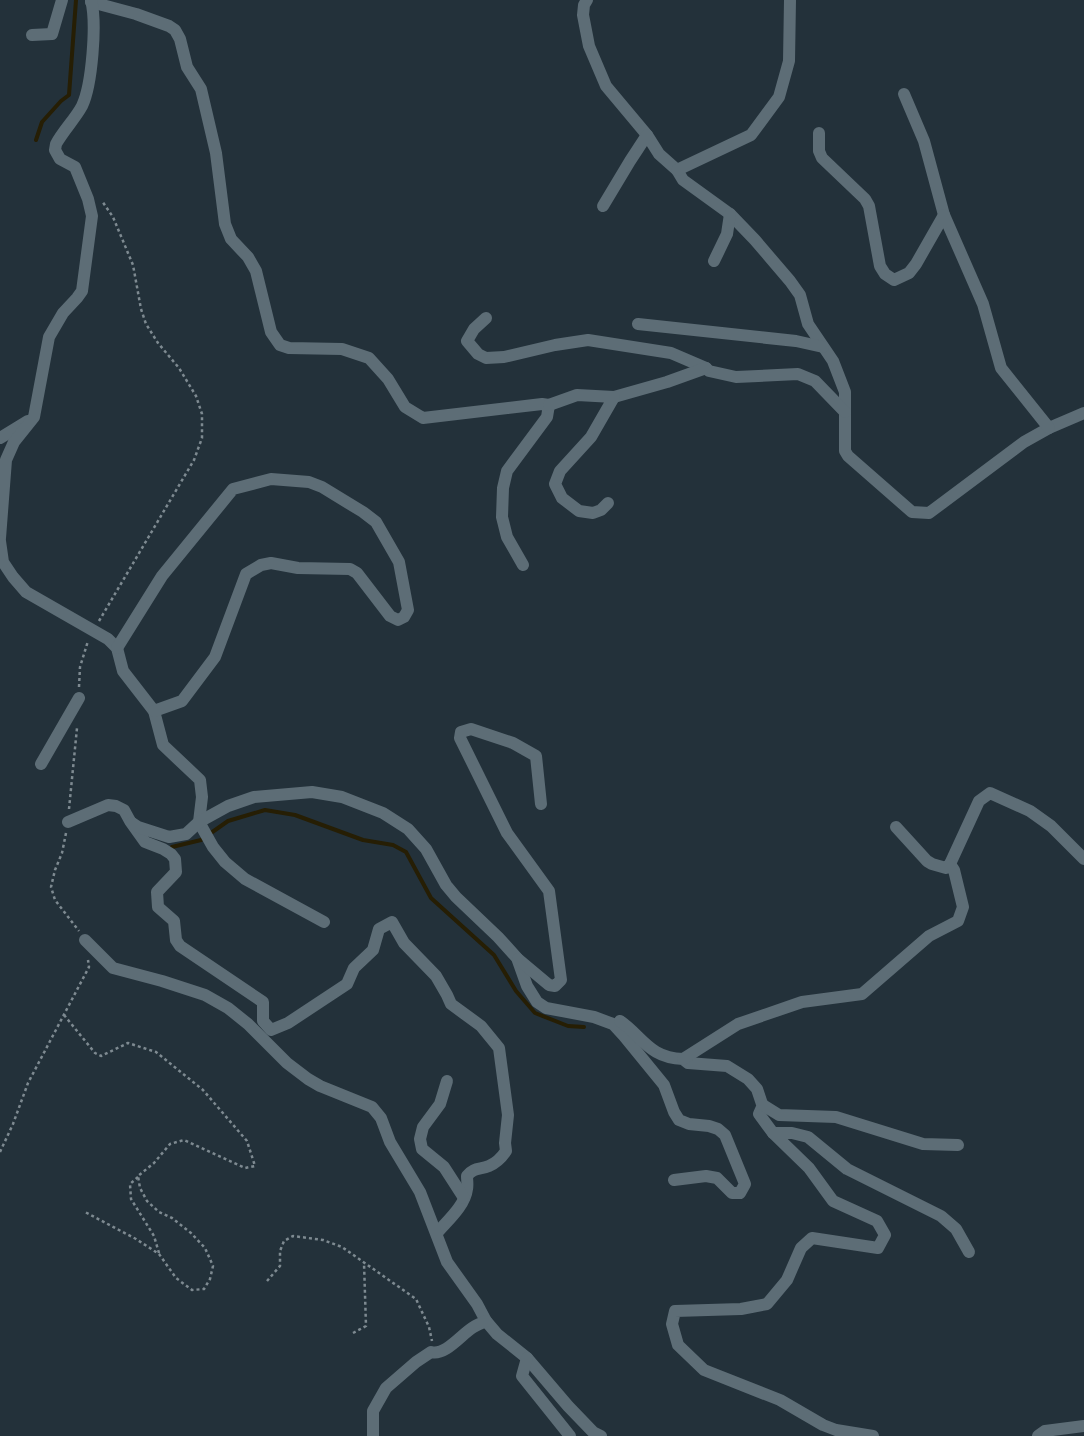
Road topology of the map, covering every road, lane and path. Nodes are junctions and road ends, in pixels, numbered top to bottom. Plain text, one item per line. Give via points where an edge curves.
1 (62, 0) edge
2 (588, 0) edge
3 (790, 0) edge
4 (91, 1) edge
5 (32, 35) dead end
6 (904, 94) dead end
7 (819, 133) dead end
8 (647, 135) junction
9 (678, 170) junction
10 (99, 198) dead end
11 (603, 206) dead end
12 (730, 214) junction
13 (944, 215) junction
14 (714, 261) dead end
15 (486, 318) dead end
16 (638, 324) dead end
17 (823, 347) junction
18 (706, 368) junction
19 (614, 397) junction
20 (549, 405) junction
21 (845, 412) junction
22 (1084, 413) edge
23 (34, 417) junction
24 (1049, 428) junction
25 (0, 438) edge
26 (608, 503) dead end
27 (1, 505) edge
28 (0, 539) edge
29 (523, 565) dead end
30 (92, 632) junction
31 (117, 648) junction
32 (79, 698) joint
33 (154, 711) junction
34 (77, 722) dead end
35 (41, 764) dead end
36 (541, 804) dead end
37 (68, 822) junction
38 (130, 822) junction
39 (201, 826) junction
40 (896, 827) dead end
41 (1084, 858) edge
42 (950, 864) junction
43 (324, 922) dead end
44 (85, 940) junction
45 (517, 958) junction
46 (64, 1015) junction
47 (613, 1024) junction
48 (683, 1059) junction
49 (447, 1081) dead end
50 (764, 1105) junction
51 (773, 1133) junction
52 (958, 1145) dead end
53 (0, 1152) edge
54 (138, 1176) junction
55 (674, 1180) dead end
56 (464, 1198) junction
57 (85, 1212) dead end
58 (437, 1233) junction
59 (969, 1252) dead end
60 (159, 1254) junction
61 (364, 1262) junction
62 (267, 1281) dead end
63 (486, 1321) junction
64 (353, 1333) dead end
65 (435, 1353) junction
66 (527, 1358) junction
67 (1084, 1426) edge
68 (373, 1436) edge
69 (570, 1436) edge
70 (601, 1436) edge
71 (874, 1436) edge
72 (1040, 1436) edge

1 - 5 lane via 52,34
2 - 8 lane via 583,15 589,46 606,86
3 - 9 lane via 789,61 779,97 751,135
4 - 20 lane via 169,26 180,39 187,67 201,89 216,153 226,224 231,239 248,257 256,271 271,332 280,344 289,348 342,348 369,358 388,379 405,407 423,418
4 - 23 lane via 94,19 88,90 81,106 56,144 55,150 60,159 76,167 92,216 82,291 63,313 49,337
6 - 13 lane via 924,141
7 - 13 lane via 819,150 822,158 865,199 869,206 880,266 885,274 894,280 909,273 916,264
8 - 9 lane via 659,154
8 - 11 lane
9 - 12 lane via 683,180
10 - 30 path via 113,217 133,265 146,324 179,368 196,396 202,414 202,438 194,460
12 - 14 lane via 727,234
12 - 17 lane via 756,240 800,295 808,324
13 - 24 lane via 983,304 1001,368
15 - 18 lane via 467,341 478,354 486,358 504,357 588,340 671,353
16 - 17 lane via 796,341
17 - 21 lane via 834,361 844,392
18 - 19 lane
18 - 21 lane via 709,371 736,377 798,374 815,381
19 - 20 lane via 577,395
19 - 26 lane via 592,437 560,471 555,484 562,498 579,511 597,512
20 - 29 lane via 547,417 507,471 503,488 502,517 507,537
21 - 24 lane via 845,450 848,456 912,512 929,512 1024,442
22 - 24 lane
23 - 25 lane
23 - 27 lane via 14,442 6,460
27 - 28 lane
28 - 30 lane via 3,562 26,592
30 - 31 lane via 108,639
30 - 32 path via 80,667
31 - 33 lane via 123,671
31 - 33 lane via 162,576 233,489 271,479 309,482 322,487 376,522 399,562 408,610 404,617 398,620 390,616 357,573 350,569 298,568 271,563 261,565 246,574 215,657 182,700
32 - 35 lane
33 - 39 lane via 163,745 200,780
34 - 37 path
36 - 45 lane via 536,756 513,743 472,729 461,732 460,738 507,833 550,891 561,980 555,986 549,985
37 - 38 lane via 108,805 124,810
37 - 44 path via 62,853 51,887 55,900
38 - 39 lane via 169,837 186,834
38 - 56 lane via 145,842 163,849 175,859 176,872 157,892 158,908 174,921 176,940 180,946 263,1002 264,1021 271,1030 288,1023 347,984 354,968 373,950 379,929 392,922 404,943 436,976 451,1004 481,1026 499,1048 508,1115 506,1152 490,1166 472,1170 467,1176
39 - 43 lane via 225,862 245,879
39 - 45 lane via 228,806 254,797 312,792 342,797 383,813 408,829 426,849 446,885 456,897
40 - 42 lane via 927,861 946,868
41 - 42 lane via 1051,826 1030,811 990,793 979,801
42 - 48 lane via 964,907 958,921 929,936 862,994 802,1002 738,1024
44 - 46 path via 89,968
44 - 58 lane via 113,968 205,995 228,1008 308,1079 372,1107 381,1118 390,1142 420,1192
45 - 47 lane via 527,986 537,1002 546,1008 594,1017
46 - 53 path via 28,1083
46 - 54 path via 95,1054 101,1056 128,1043 156,1052 203,1090 247,1141 255,1166 245,1168 184,1140 170,1144 154,1163
47 - 48 lane via 620,1021 650,1049 672,1059
47 - 55 lane via 664,1085 679,1120 709,1126 725,1135 745,1184 740,1193 732,1193 718,1178 706,1176
48 - 50 lane via 688,1064 727,1066 748,1079 757,1089
49 - 56 lane via 440,1104 423,1127 420,1139 422,1149 444,1167
50 - 51 lane via 759,1114
50 - 52 lane via 779,1115 836,1117 923,1144
51 - 59 lane via 792,1133 808,1137 847,1169 941,1216 956,1230
51 - 71 lane via 809,1168 833,1201 877,1221 885,1235 878,1248 812,1238 801,1248 787,1280 767,1304 741,1309 675,1311 672,1324 678,1345 704,1370 780,1400 823,1425 836,1430
54 - 60 path via 130,1184 131,1199 154,1236
54 - 60 path via 140,1188 147,1201 159,1212 172,1218 205,1248 213,1266 204,1289 192,1290 176,1278
56 - 58 lane
57 - 60 path
58 - 63 lane via 447,1262
61 - 62 path via 342,1247 323,1240 293,1236 284,1241 280,1250 280,1266
61 - 64 path via 366,1326
61 - 65 path via 416,1299 429,1327
63 - 65 lane via 472,1328 449,1347
63 - 66 lane via 497,1334
65 - 68 lane via 431,1352 416,1362 386,1388 373,1411
66 - 69 lane via 522,1376
66 - 70 lane via 568,1406 593,1432
67 - 72 lane via 1045,1431

